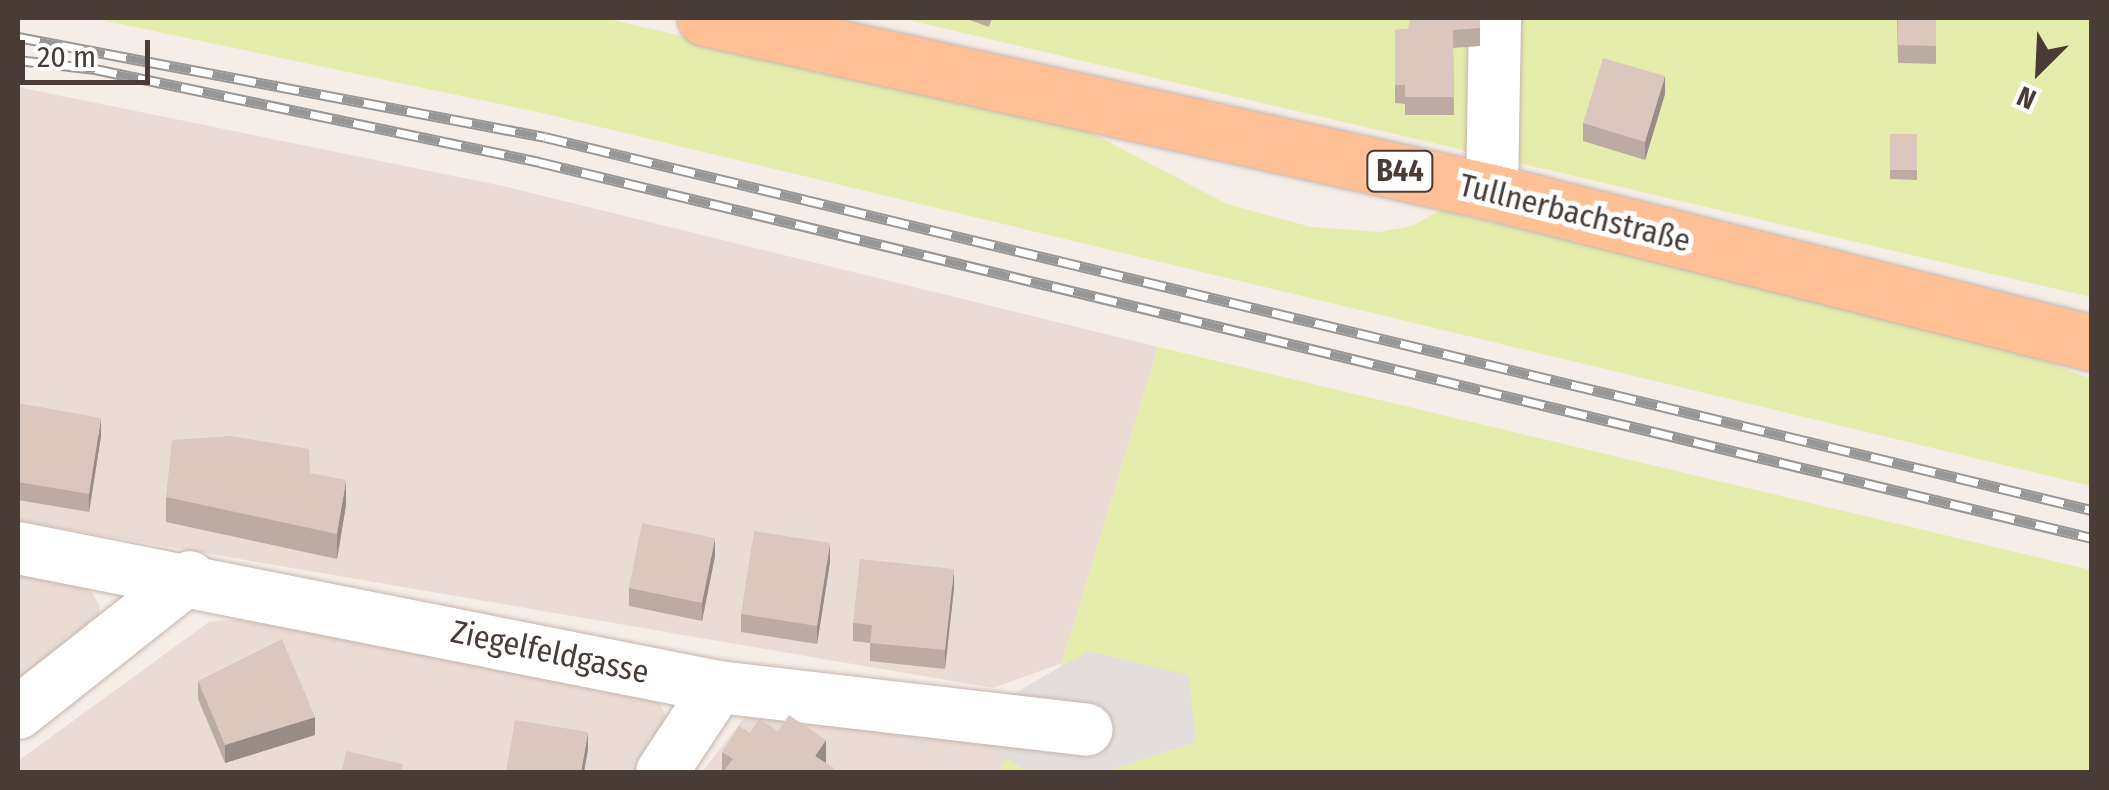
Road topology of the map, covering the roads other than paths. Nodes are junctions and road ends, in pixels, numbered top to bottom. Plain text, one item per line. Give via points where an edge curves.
1 (705, 18) edge
2 (1495, 18) edge
3 (1492, 192) junction
4 (2092, 343) edge
5 (18, 548) edge
6 (190, 577) junction
7 (718, 686) junction
8 (18, 713) edge
9 (1087, 730) dead end
10 (662, 772) edge

1 - 3 main road, Tullnerbachstraße / B44
2 - 3 street
3 - 4 main road, Tullnerbachstraße / B44
5 - 6 street, Ziegelfeldgasse
6 - 7 street, Ziegelfeldgasse
6 - 8 street
7 - 9 street, Ziegelfeldgasse
7 - 10 street

